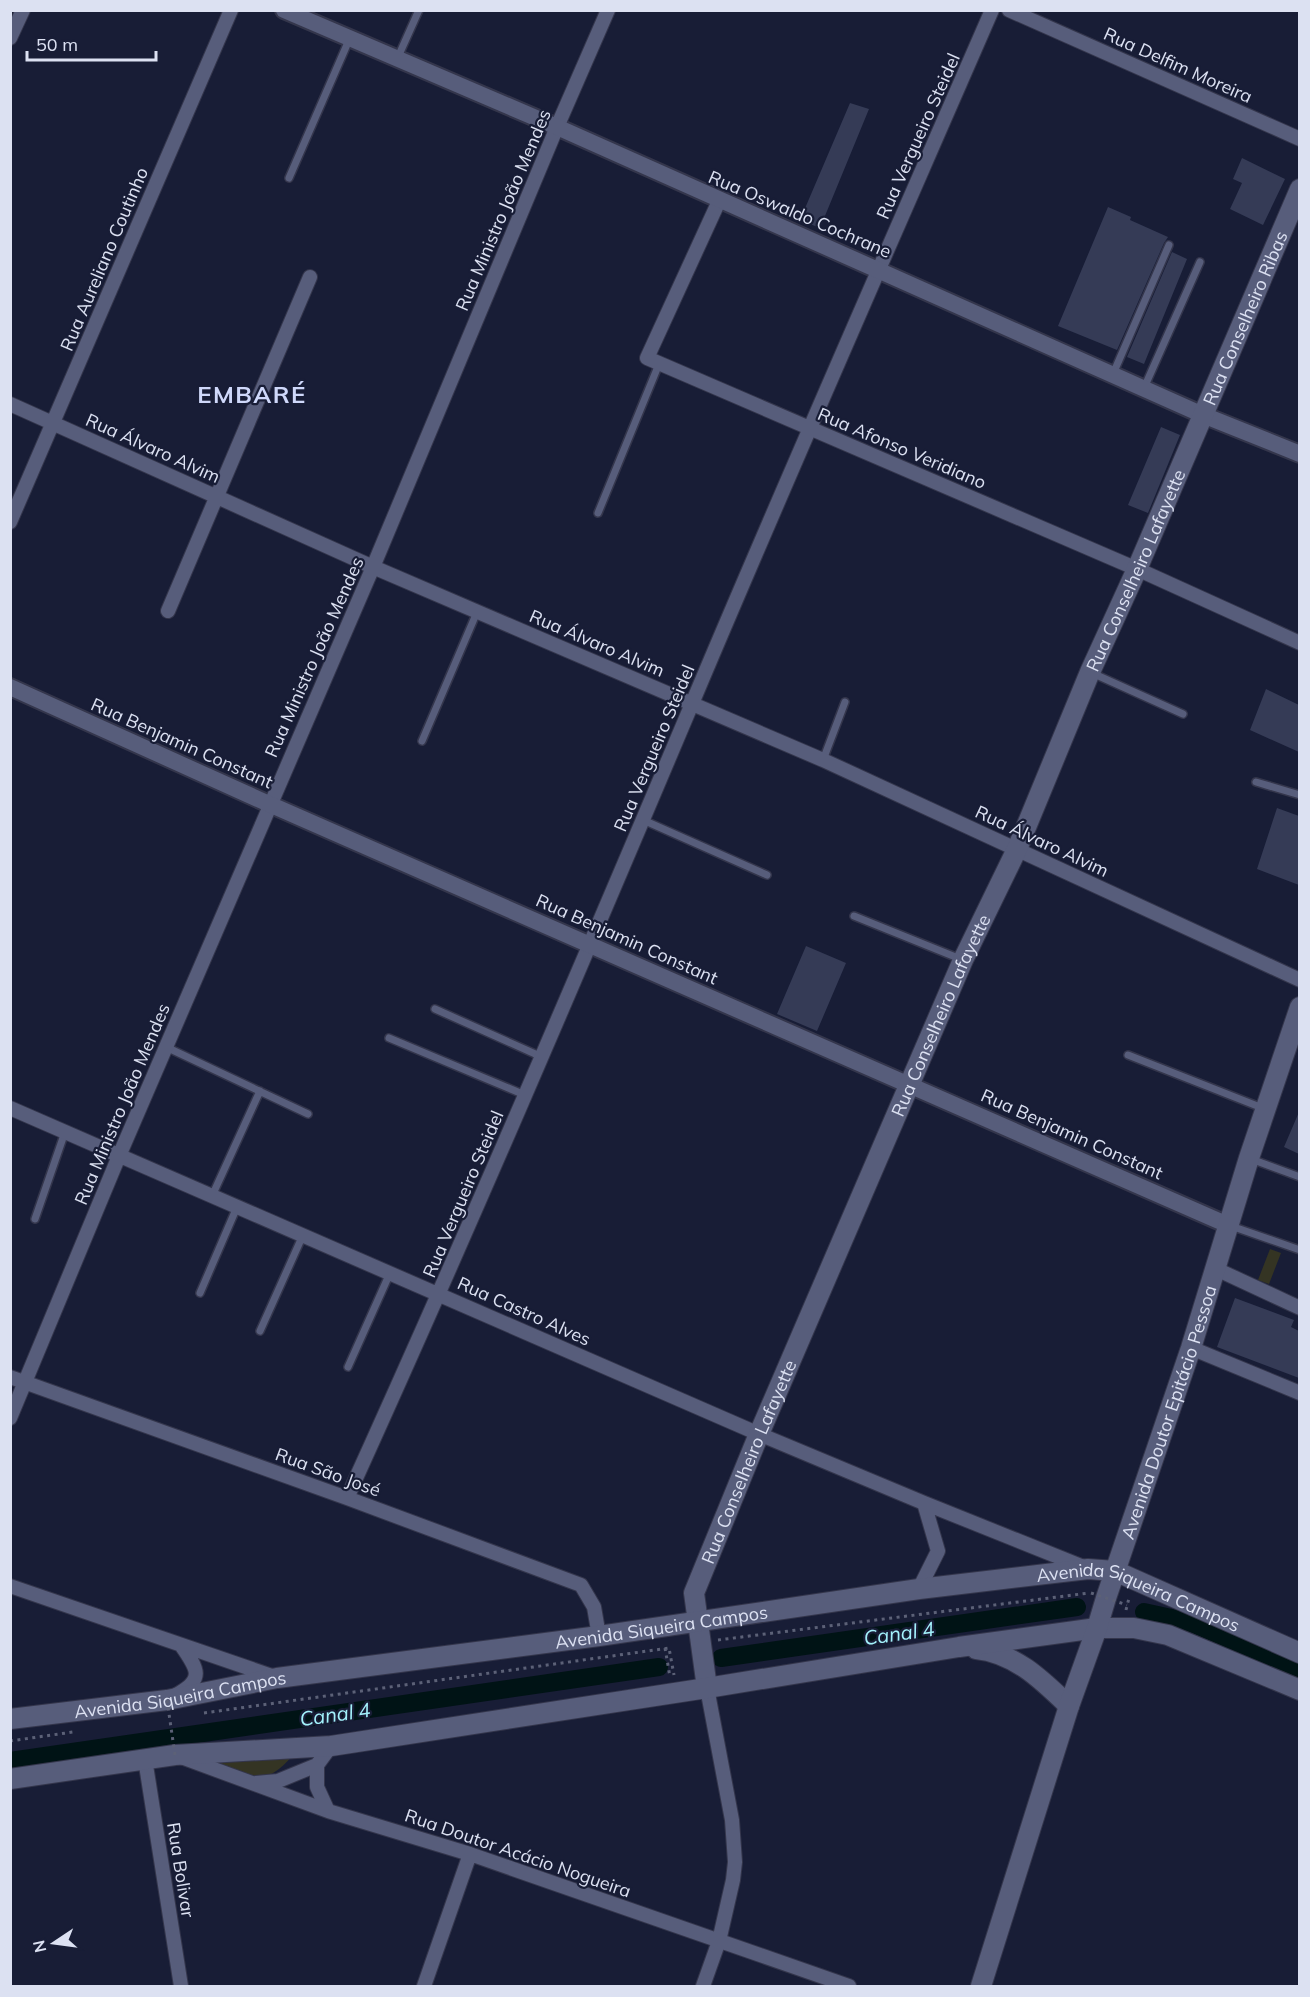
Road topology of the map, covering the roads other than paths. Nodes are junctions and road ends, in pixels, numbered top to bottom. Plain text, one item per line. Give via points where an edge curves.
1 (22, 10) edge
2 (231, 10) edge
3 (284, 10) edge
4 (419, 10) edge
5 (608, 10) edge
6 (992, 10) edge
7 (1009, 10) edge
8 (10, 38) edge
9 (350, 39) junction
10 (397, 59) junction
11 (557, 127) junction
12 (1299, 139) edge
13 (289, 178) dead end
14 (1299, 189) edge
15 (719, 201) junction
16 (1169, 244) dead end
17 (1200, 262) dead end
18 (878, 269) junction
19 (310, 277) dead end
20 (659, 364) junction
21 (1113, 374) junction
22 (1144, 388) junction
23 (10, 404) edge
24 (1203, 415) junction
25 (54, 423) junction
26 (811, 428) junction
27 (1299, 454) edge
28 (216, 496) junction
29 (598, 513) dead end
30 (10, 522) edge
31 (373, 567) junction
32 (1137, 569) junction
33 (168, 610) dead end
34 (477, 612) junction
35 (1299, 643) edge
36 (1090, 672) junction
37 (10, 687) edge
38 (845, 702) dead end
39 (692, 703) junction
40 (1183, 714) dead end
41 (422, 741) dead end
42 (823, 760) junction
43 (1256, 782) dead end
44 (1299, 795) edge
45 (269, 804) junction
46 (643, 820) junction
47 (1017, 849) junction
48 (767, 875) dead end
49 (854, 916) dead end
50 (591, 945) junction
51 (963, 960) junction
52 (1299, 980) edge
53 (435, 1009) dead end
54 (1297, 1018) edge
55 (389, 1038) dead end
56 (165, 1047) junction
57 (1128, 1055) dead end
58 (542, 1057) junction
59 (910, 1085) junction
60 (260, 1091) junction
61 (526, 1095) junction
62 (10, 1108) edge
63 (1266, 1109) junction
64 (308, 1114) dead end
65 (65, 1132) junction
66 (119, 1156) junction
67 (1249, 1158) junction
68 (1299, 1177) edge
69 (212, 1196) junction
70 (237, 1207) junction
71 (35, 1219) dead end
72 (1228, 1225) junction
73 (303, 1235) junction
74 (1299, 1250) edge
75 (1216, 1269) junction
76 (390, 1273) junction
77 (200, 1293) dead end
78 (440, 1294) junction
79 (1299, 1308) edge
80 (260, 1331) dead end
81 (1191, 1348) junction
82 (348, 1367) dead end
83 (10, 1377) edge
84 (26, 1383) junction
85 (1299, 1393) edge
86 (10, 1418) edge
87 (759, 1434) junction
88 (347, 1498) junction
89 (924, 1503) junction
90 (1088, 1569) junction
91 (1115, 1571) junction
92 (10, 1586) edge
93 (919, 1589) junction
94 (1097, 1628) junction
95 (698, 1629) junction
96 (599, 1636) junction
97 (181, 1645) junction
98 (959, 1647) junction
99 (1299, 1653) edge
100 (277, 1678) junction
101 (705, 1680) junction
102 (1299, 1690) edge
103 (1069, 1706) junction
104 (168, 1709) junction
105 (10, 1719) edge
106 (331, 1746) junction
107 (175, 1755) junction
108 (145, 1759) junction
109 (317, 1765) junction
110 (10, 1779) edge
111 (254, 1784) junction
112 (328, 1811) junction
113 (470, 1854) junction
114 (719, 1941) junction
115 (181, 1986) edge
116 (424, 1986) edge
117 (703, 1986) edge
118 (849, 1986) edge
119 (981, 1986) edge

1 - 8 street
2 - 25 street, Rua Aureliano Coutinho
3 - 9 street, Rua Oswaldo Cochrane
4 - 10 lane
5 - 11 street, Rua Ministro João Mendes
6 - 18 street, Rua Vergueiro Steidel
7 - 12 street, Rua Delfim Moreira
9 - 10 street, Rua Oswaldo Cochrane
9 - 13 lane
10 - 11 street, Rua Oswaldo Cochrane
11 - 15 street, Rua Oswaldo Cochrane
11 - 31 street, Rua Ministro João Mendes
14 - 24 main road, Rua Conselheiro Ribas
15 - 18 street, Rua Oswaldo Cochrane
15 - 20 street via 647,358
16 - 21 lane
17 - 22 lane
18 - 21 street, Rua Oswaldo Cochrane
18 - 26 street, Rua Vergueiro Steidel
19 - 28 street
20 - 26 street, Rua Afonso Veridiano
20 - 29 lane
21 - 22 street, Rua Oswaldo Cochrane
22 - 24 street, Rua Oswaldo Cochrane
23 - 25 street, Rua Álvaro Alvim
24 - 27 street, Rua Oswaldo Cochrane
24 - 32 main road, Rua Conselheiro Lafayette
25 - 28 street, Rua Álvaro Alvim
25 - 30 street, Rua Aureliano Coutinho
26 - 32 street, Rua Afonso Veridiano
26 - 39 street, Rua Vergueiro Steidel
28 - 31 street, Rua Álvaro Alvim
28 - 33 street
31 - 34 street, Rua Álvaro Alvim
31 - 45 street, Rua Ministro João Mendes
32 - 35 street, Rua Afonso Veridiano
32 - 36 main road, Rua Conselheiro Lafayette
34 - 39 street, Rua Álvaro Alvim
34 - 41 lane
36 - 40 lane
36 - 47 main road, Rua Conselheiro Lafayette
37 - 45 street, Rua Benjamin Constant
38 - 42 lane
39 - 42 street, Rua Álvaro Alvim
39 - 46 street, Rua Vergueiro Steidel
42 - 47 street, Rua Álvaro Alvim
43 - 44 lane
45 - 50 street, Rua Benjamin Constant
45 - 56 street, Rua Ministro João Mendes
46 - 48 lane
46 - 50 street, Rua Vergueiro Steidel
47 - 51 main road, Rua Conselheiro Lafayette
47 - 52 street, Rua Álvaro Alvim
49 - 51 lane
50 - 58 street, Rua Vergueiro Steidel
50 - 59 street, Rua Benjamin Constant
51 - 59 main road, Rua Conselheiro Lafayette
53 - 58 lane
54 - 63 main road, Avenida Doutor Epitácio Pessoa
55 - 61 lane
56 - 60 lane
56 - 66 street, Rua Ministro João Mendes
57 - 63 lane
58 - 61 street, Rua Vergueiro Steidel
59 - 72 street, Rua Benjamin Constant
59 - 87 main road, Rua Conselheiro Lafayette
60 - 64 lane
60 - 69 lane
61 - 78 street, Rua Vergueiro Steidel
62 - 65 street, Rua Castro Alves
63 - 67 main road, Avenida Doutor Epitácio Pessoa
65 - 66 street, Rua Castro Alves
65 - 71 lane
66 - 69 street, Rua Castro Alves
66 - 84 street, Rua Ministro João Mendes
67 - 68 lane
67 - 72 main road, Avenida Doutor Epitácio Pessoa
69 - 70 street, Rua Castro Alves
70 - 73 street, Rua Castro Alves
70 - 77 lane
72 - 74 lane
72 - 75 main road, Avenida Doutor Epitácio Pessoa
73 - 76 street, Rua Castro Alves
73 - 80 lane
75 - 79 street
75 - 81 main road, Avenida Doutor Epitácio Pessoa
76 - 78 street, Rua Castro Alves
76 - 82 lane
78 - 87 street, Rua Castro Alves
78 - 88 street, Rua Vergueiro Steidel
81 - 85 street
81 - 91 main road, Avenida Doutor Epitácio Pessoa
83 - 84 street, Rua São José
84 - 86 street, Rua Ministro João Mendes
84 - 88 street, Rua São José
87 - 89 street, Rua Castro Alves
87 - 95 main road, Rua Conselheiro Lafayette via 694,1593
88 - 96 street, Rua São José via 581,1585 594,1607
89 - 90 street, Rua Castro Alves
89 - 93 street via 938,1551
90 - 91 main road, Avenida Siqueira Campos
90 - 93 main road, Avenida Siqueira Campos
91 - 94 main road, Avenida Doutor Epitácio Pessoa via 1099,1595
91 - 99 main road, Avenida Siqueira Campos
92 - 97 street
93 - 95 main road, Avenida Siqueira Campos
94 - 98 main road, Avenida Siqueira Campos
94 - 102 main road, Avenida Siqueira Campos via 1134,1628 1168,1635
94 - 103 main road, Avenida Doutor Epitácio Pessoa
95 - 96 main road, Avenida Siqueira Campos via 661,1626
95 - 101 main road, Rua Conselheiro Lafayette
96 - 100 main road, Avenida Siqueira Campos
97 - 100 street
97 - 104 street via 197,1673 193,1684
98 - 101 main road, Avenida Siqueira Campos
98 - 103 main road via 990,1651 1012,1660
100 - 104 main road, Avenida Siqueira Campos
101 - 106 main road, Avenida Siqueira Campos via 673,1694
101 - 114 street via 735,1846 733,1880
103 - 119 main road, Avenida Doutor Epitácio Pessoa
104 - 105 main road, Avenida Siqueira Campos
106 - 107 main road, Avenida Siqueira Campos
106 - 109 street
107 - 108 main road, Avenida Siqueira Campos
107 - 111 street, Rua Doutor Acácio Nogueira
108 - 110 main road, Avenida Siqueira Campos
108 - 115 street, Rua Bolivar
109 - 111 street via 278,1781
109 - 112 street via 317,1787
111 - 112 street, Rua Doutor Acácio Nogueira
112 - 113 street, Rua Doutor Acácio Nogueira
113 - 114 street, Rua Doutor Acácio Nogueira
113 - 116 street
114 - 117 street
114 - 118 street, Rua Doutor Acácio Nogueira

